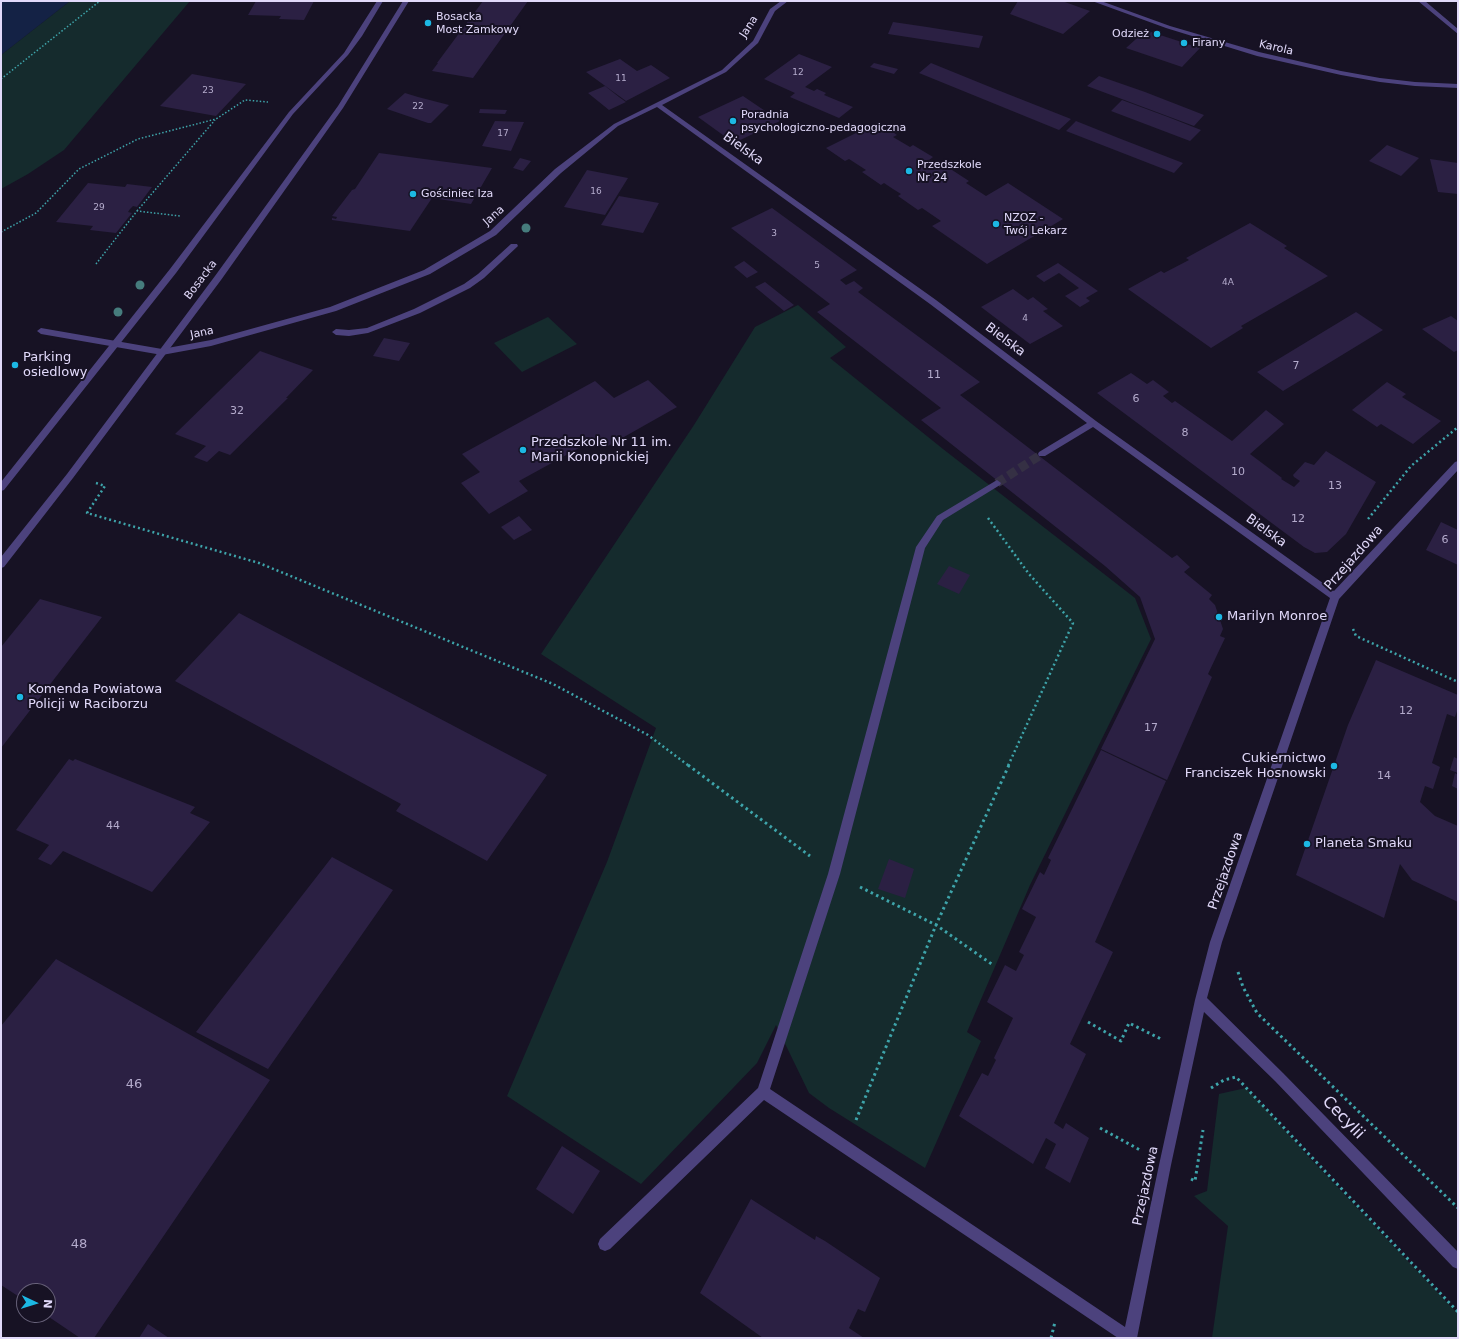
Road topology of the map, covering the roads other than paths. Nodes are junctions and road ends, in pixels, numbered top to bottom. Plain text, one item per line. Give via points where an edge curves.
1 (380, 1) edge
2 (406, 1) edge
3 (785, 1) edge
4 (1095, 1) edge
5 (1421, 1) edge
6 (1458, 32) edge
7 (1458, 86) edge
8 (658, 105) junction
9 (514, 246) dead end
10 (41, 331) dead end
11 (336, 332) dead end
12 (115, 343) junction
13 (162, 352) junction
14 (1093, 423) junction
15 (1042, 454) tunnel mouth
16 (1458, 464) edge
17 (997, 482) tunnel mouth
18 (1, 488) edge
19 (1, 564) edge
20 (1335, 596) junction
21 (1201, 1000) junction
22 (763, 1092) junction
23 (605, 1244) dead end
24 (1458, 1262) edge
25 (1130, 1338) edge

1 - 12 street via 346,54 291,114 173,271
2 - 13 street, Bosacka via 341,106
3 - 8 street, Jana via 772,10 756,42 724,71
4 - 7 street, Karola via 1168,27 1257,54 1380,80
5 - 6 street
8 - 13 street, Jana via 616,125 558,171 493,233 428,272 333,309 211,343
8 - 14 street, Bielska via 933,302
9 - 11 street via 467,286 417,311 368,330
10 - 12 street
12 - 13 street
12 - 18 street
13 - 19 street, Bosacka
14 - 15 street
14 - 20 street, Bielska
16 - 20 street, Przejazdowa
17 - 22 street via 940,518 921,548 834,874
20 - 21 street, Przejazdowa via 1216,942
21 - 24 street, Cecylii
21 - 25 street, Przejazdowa
22 - 23 street
22 - 25 street

